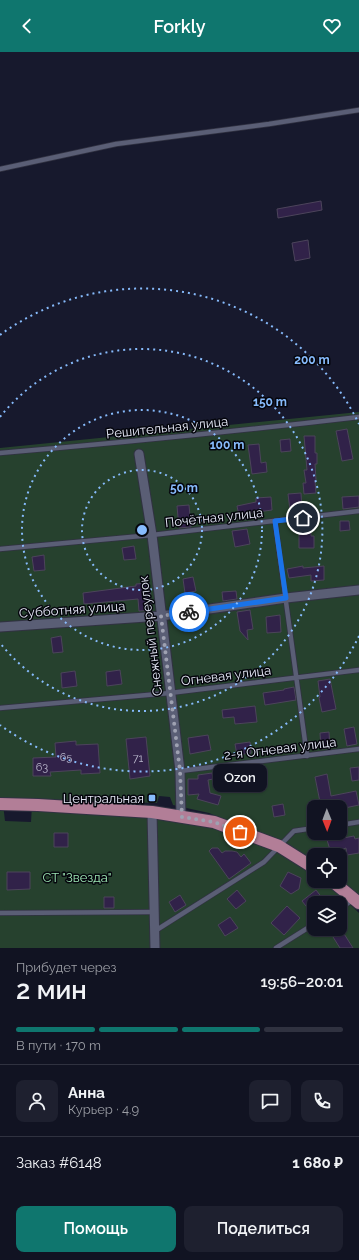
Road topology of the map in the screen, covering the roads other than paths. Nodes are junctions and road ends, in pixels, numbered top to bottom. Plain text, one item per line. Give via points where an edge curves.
1 (359, 110) edge
2 (0, 169) edge
3 (359, 417) edge
4 (0, 453) edge
5 (139, 454) dead end
6 (359, 511) edge
7 (275, 521) junction
8 (152, 535) junction
9 (0, 549) edge
10 (359, 590) edge
11 (286, 598) junction
12 (161, 616) junction
13 (0, 627) edge
14 (359, 670) edge
15 (297, 678) junction
16 (170, 693) junction
17 (0, 708) edge
18 (359, 750) edge
19 (307, 756) junction
20 (180, 771) junction
21 (0, 804) edge
22 (152, 812) junction
23 (182, 817) junction
24 (359, 822) edge
25 (347, 823) edge
26 (307, 829) edge
27 (279, 846) junction
28 (307, 864) edge
29 (340, 888) edge
30 (356, 901) edge
31 (154, 912) junction
32 (0, 913) edge
33 (307, 928) edge
34 (154, 931) junction
35 (155, 948) edge
36 (276, 948) edge

1 - 2 lane via 116,144
3 - 4 lane, Решительная улица via 262,429
5 - 8 street, Снежный переулок
6 - 7 lane, Почётная улица
7 - 8 lane, Почётная улица
7 - 11 lane
8 - 9 lane, Почётная улица
8 - 12 street, Снежный переулок
10 - 11 street, Субботняя улица
11 - 12 street, Субботняя улица
11 - 15 lane
12 - 13 street, Субботняя улица
12 - 16 street, Снежный переулок
14 - 15 lane, Огневая улица
15 - 16 lane, Огневая улица
15 - 19 lane
16 - 17 lane, Огневая улица
16 - 20 street, Снежный переулок
18 - 19 lane, 2-я Огневая улица
19 - 20 lane, 2-я Огневая улица
20 - 23 street, Снежный переулок
21 - 22 main road
22 - 23 main road
22 - 31 street
23 - 27 main road via 214,822
24 - 25 lane
26 - 27 lane via 294,831
27 - 28 main road
27 - 34 lane via 264,862
29 - 30 main road
31 - 32 lane
31 - 34 street
33 - 36 lane
34 - 35 street

